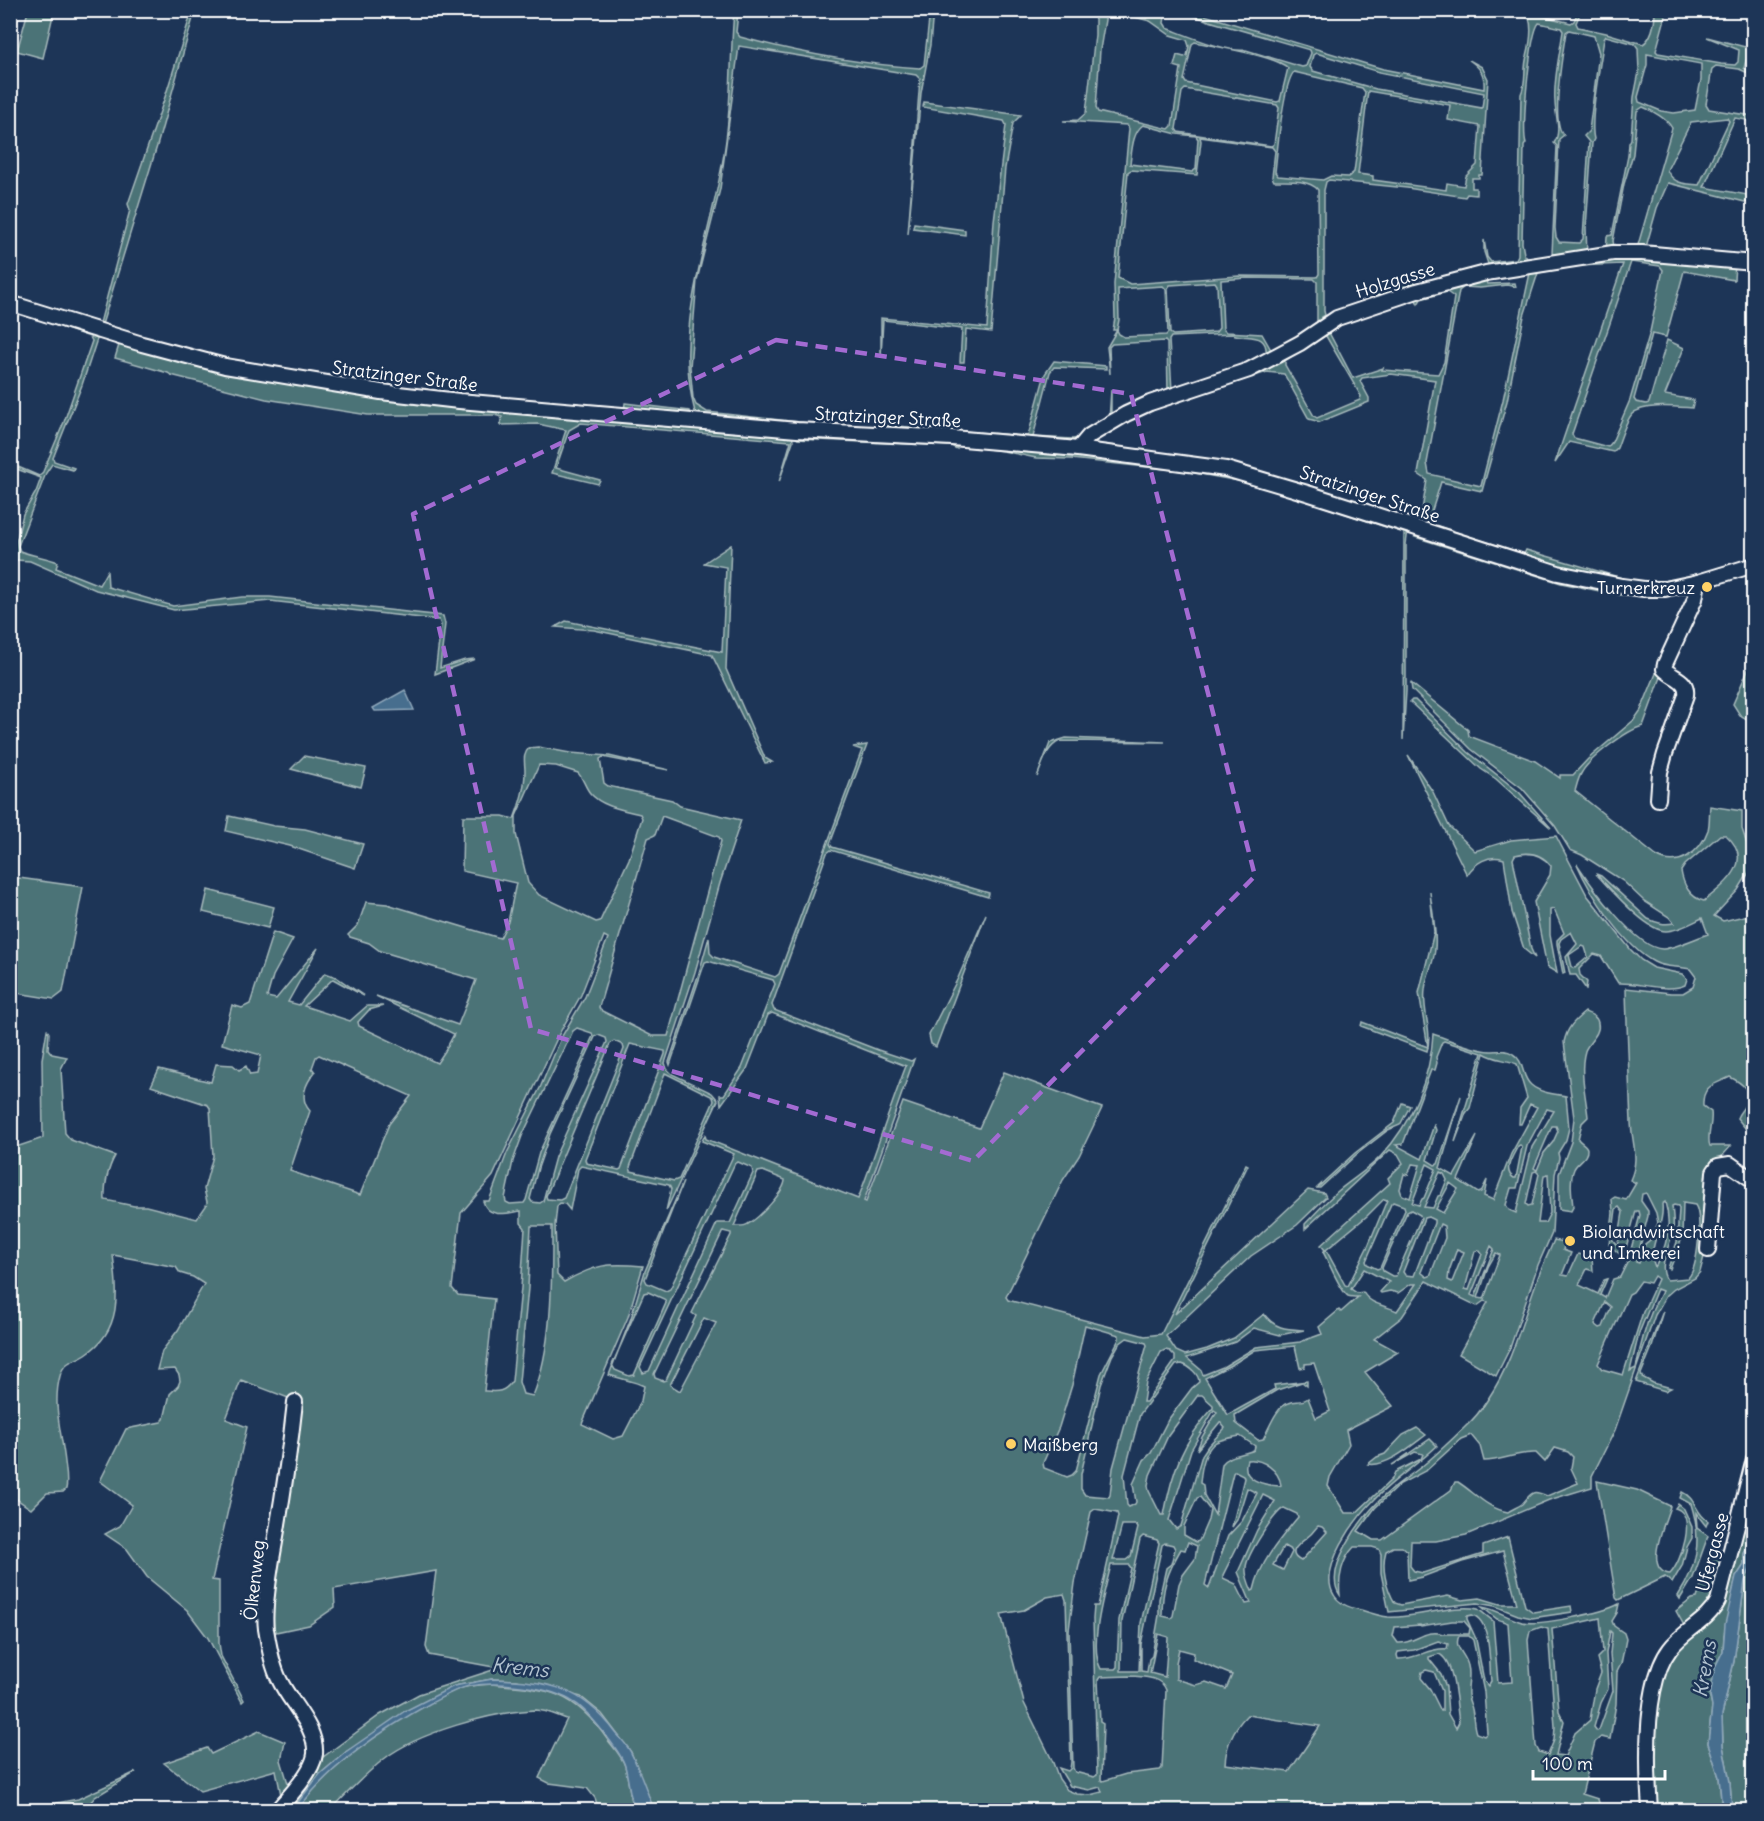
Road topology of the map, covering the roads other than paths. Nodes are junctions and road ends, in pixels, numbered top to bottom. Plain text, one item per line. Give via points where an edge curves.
1 (1754, 263) edge
2 (10, 303) edge
3 (1078, 449) junction
4 (1754, 564) edge
5 (1698, 582) junction
6 (1658, 799) dead end
7 (1754, 1181) edge
8 (1708, 1250) dead end
9 (295, 1402) dead end
10 (1754, 1459) edge
11 (277, 1810) edge
12 (1650, 1810) edge

1 - 3 street, Holzgasse via 1613,253 1486,273 1417,291 1337,318 1249,370 1126,414 1089,436
2 - 3 street, Stratzinger Straße via 225,366 381,392 786,429
3 - 5 street, Stratzinger Straße via 1257,477 1558,573 1644,589
4 - 5 street, Stratzinger Straße
5 - 6 street via 1695,599 1664,669 1687,687 1660,772
7 - 8 street via 1730,1164 1718,1166 1714,1172
9 - 11 street, Ölkenweg via 266,1626 276,1672 305,1721 315,1753 293,1793
10 - 12 street, Ufergasse via 1718,1601 1670,1649 1656,1681 1649,1741

